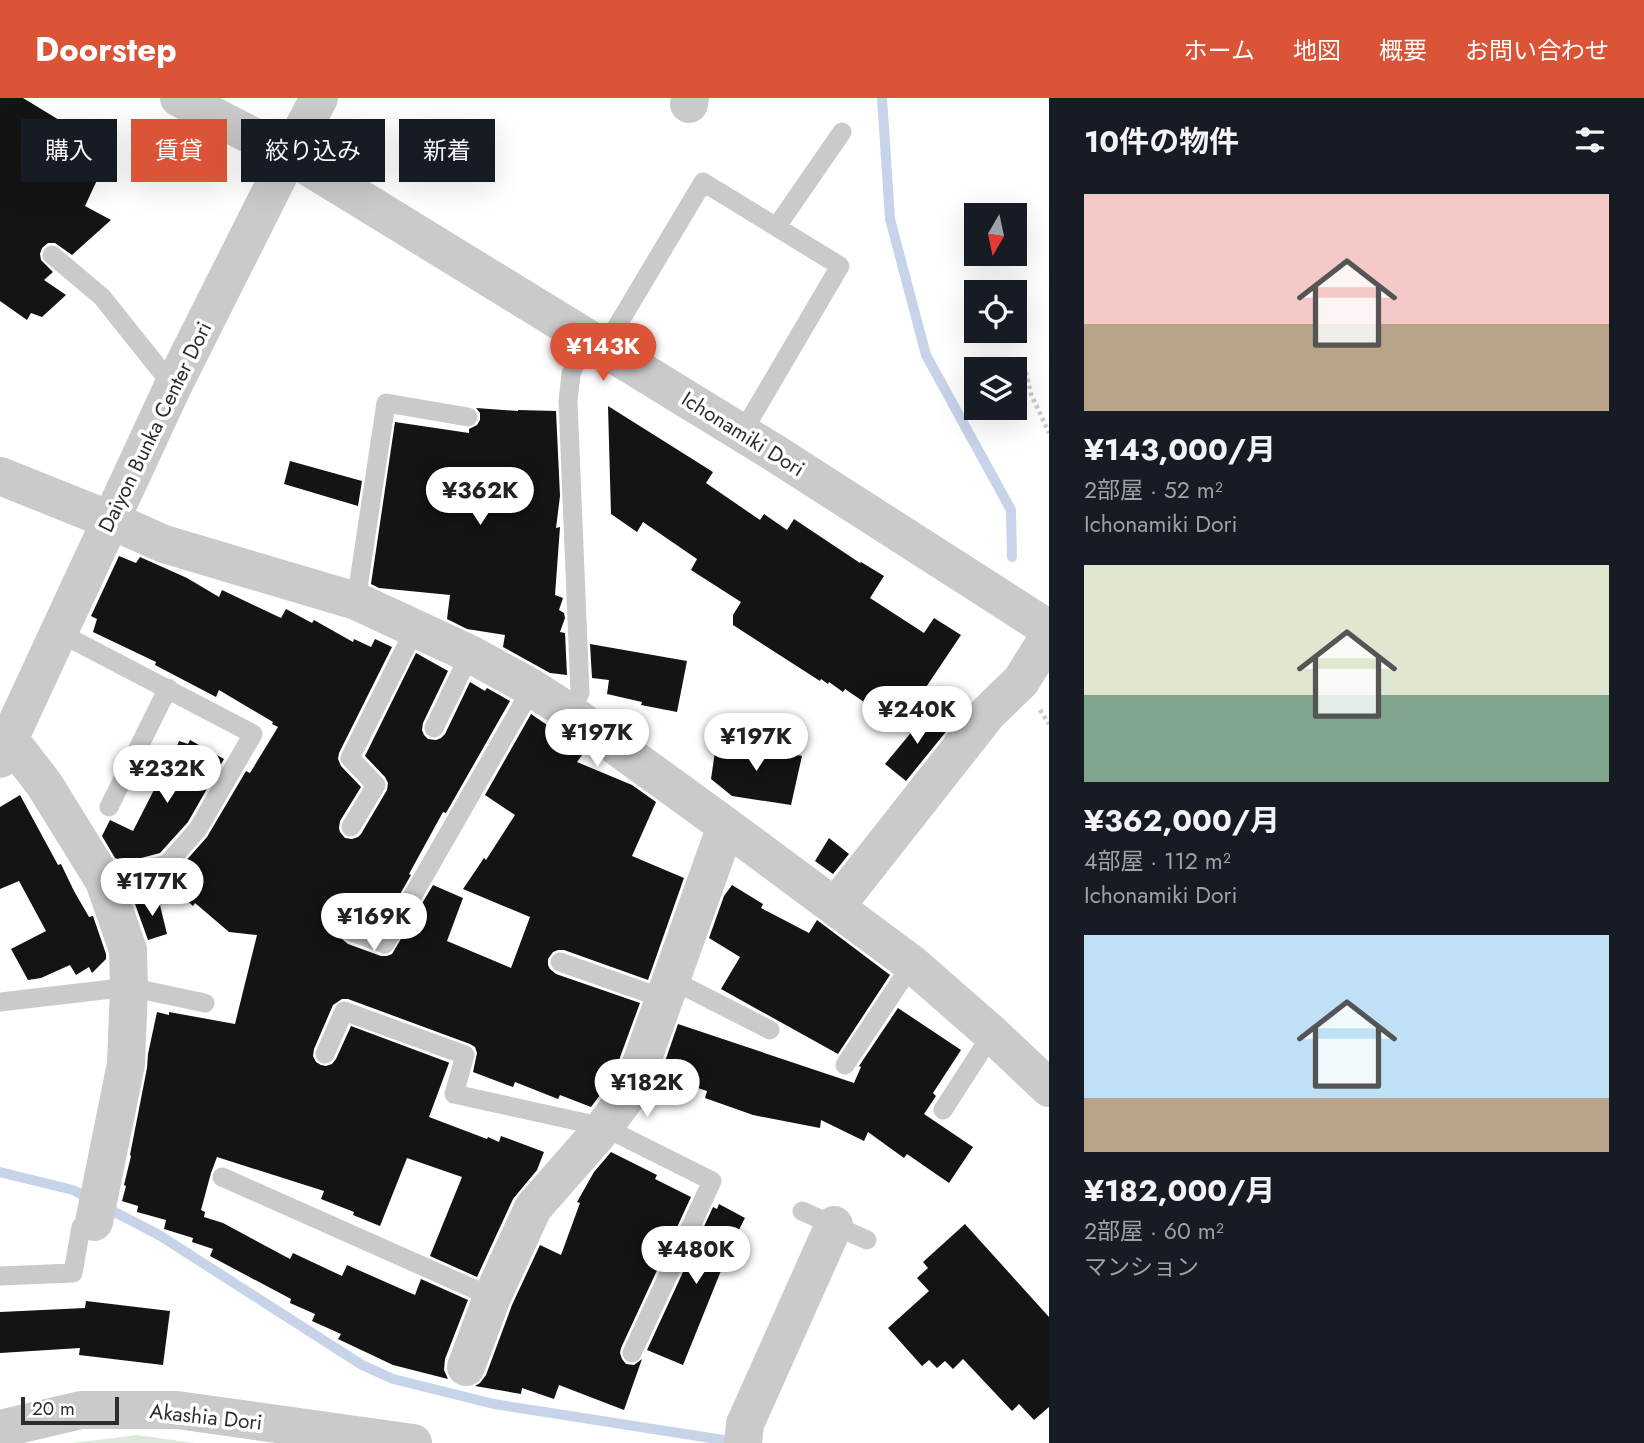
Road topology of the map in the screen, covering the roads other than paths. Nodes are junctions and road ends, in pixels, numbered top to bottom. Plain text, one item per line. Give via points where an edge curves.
1 (179, 98) edge
2 (319, 98) edge
3 (308, 119) edge
4 (241, 130) edge
5 (842, 132) dead end
6 (275, 182) edge
7 (333, 182) edge
8 (777, 226) junction
9 (52, 255) dead end
10 (595, 342) junction
11 (173, 386) junction
12 (468, 417) dead end
13 (742, 433) junction
14 (0, 476) edge
15 (110, 520) junction
16 (356, 601) junction
17 (415, 629) junction
18 (1049, 629) edge
19 (60, 633) junction
20 (1049, 636) edge
21 (470, 654) junction
22 (168, 688) junction
23 (533, 688) junction
24 (569, 712) junction
25 (434, 728) dead end
26 (5, 750) edge
27 (109, 807) dead end
28 (726, 826) junction
29 (351, 827) dead end
30 (104, 881) junction
31 (836, 906) junction
32 (352, 932) dead end
33 (560, 961) dead end
34 (912, 964) junction
35 (129, 987) junction
36 (668, 989) junction
37 (0, 1002) edge
38 (205, 1003) dead end
39 (770, 1030) dead end
40 (992, 1034) junction
41 (325, 1054) dead end
42 (845, 1065) dead end
43 (1049, 1087) edge
44 (943, 1110) dead end
45 (604, 1127) junction
46 (222, 1177) dead end
47 (94, 1222) joint
48 (834, 1225) dead end
49 (0, 1276) edge
50 (492, 1297) junction
51 (632, 1353) dead end
52 (466, 1367) dead end
53 (0, 1429) edge
54 (744, 1433) edge
55 (413, 1443) edge

1 - 4 street, Ichonamiki Dori
2 - 3 street, Daiyon Bunka Center Dori
5 - 8 lane
6 - 11 street, Daiyon Bunka Center Dori
7 - 10 street, Ichonamiki Dori
8 - 10 lane via 703,182
8 - 13 lane via 840,266
9 - 11 lane via 102,297
10 - 13 street, Ichonamiki Dori
10 - 24 lane via 571,374 569,401 580,693
11 - 15 street, Daiyon Bunka Center Dori
12 - 16 lane via 386,403
13 - 18 street, Ichonamiki Dori
14 - 15 street
15 - 16 street via 164,544
15 - 19 street, Daiyon Bunka Center Dori
16 - 17 street
17 - 21 street
17 - 29 lane via 350,758 376,785
19 - 22 lane
19 - 26 street, Daiyon Bunka Center Dori
20 - 31 street via 1021,681 988,713
21 - 23 street
21 - 25 lane
22 - 27 lane
22 - 30 lane via 253,734 198,829 167,864
23 - 24 street
23 - 32 lane via 386,944
24 - 28 street
26 - 30 street via 44,784
28 - 31 street
28 - 36 street
30 - 35 street via 128,950
31 - 34 street
33 - 36 lane
34 - 40 street
34 - 42 lane
35 - 37 lane
35 - 38 lane
35 - 47 street via 126,1064
36 - 39 lane
36 - 45 street via 632,1090
40 - 43 street
40 - 44 lane
41 - 45 lane via 344,1011 464,1055 454,1094
45 - 50 street via 533,1208
45 - 51 lane via 712,1181
46 - 50 lane
47 - 49 lane via 81,1227 73,1273
48 - 54 street
50 - 52 street
53 - 55 street, Akashia Dori via 81,1410 177,1410

